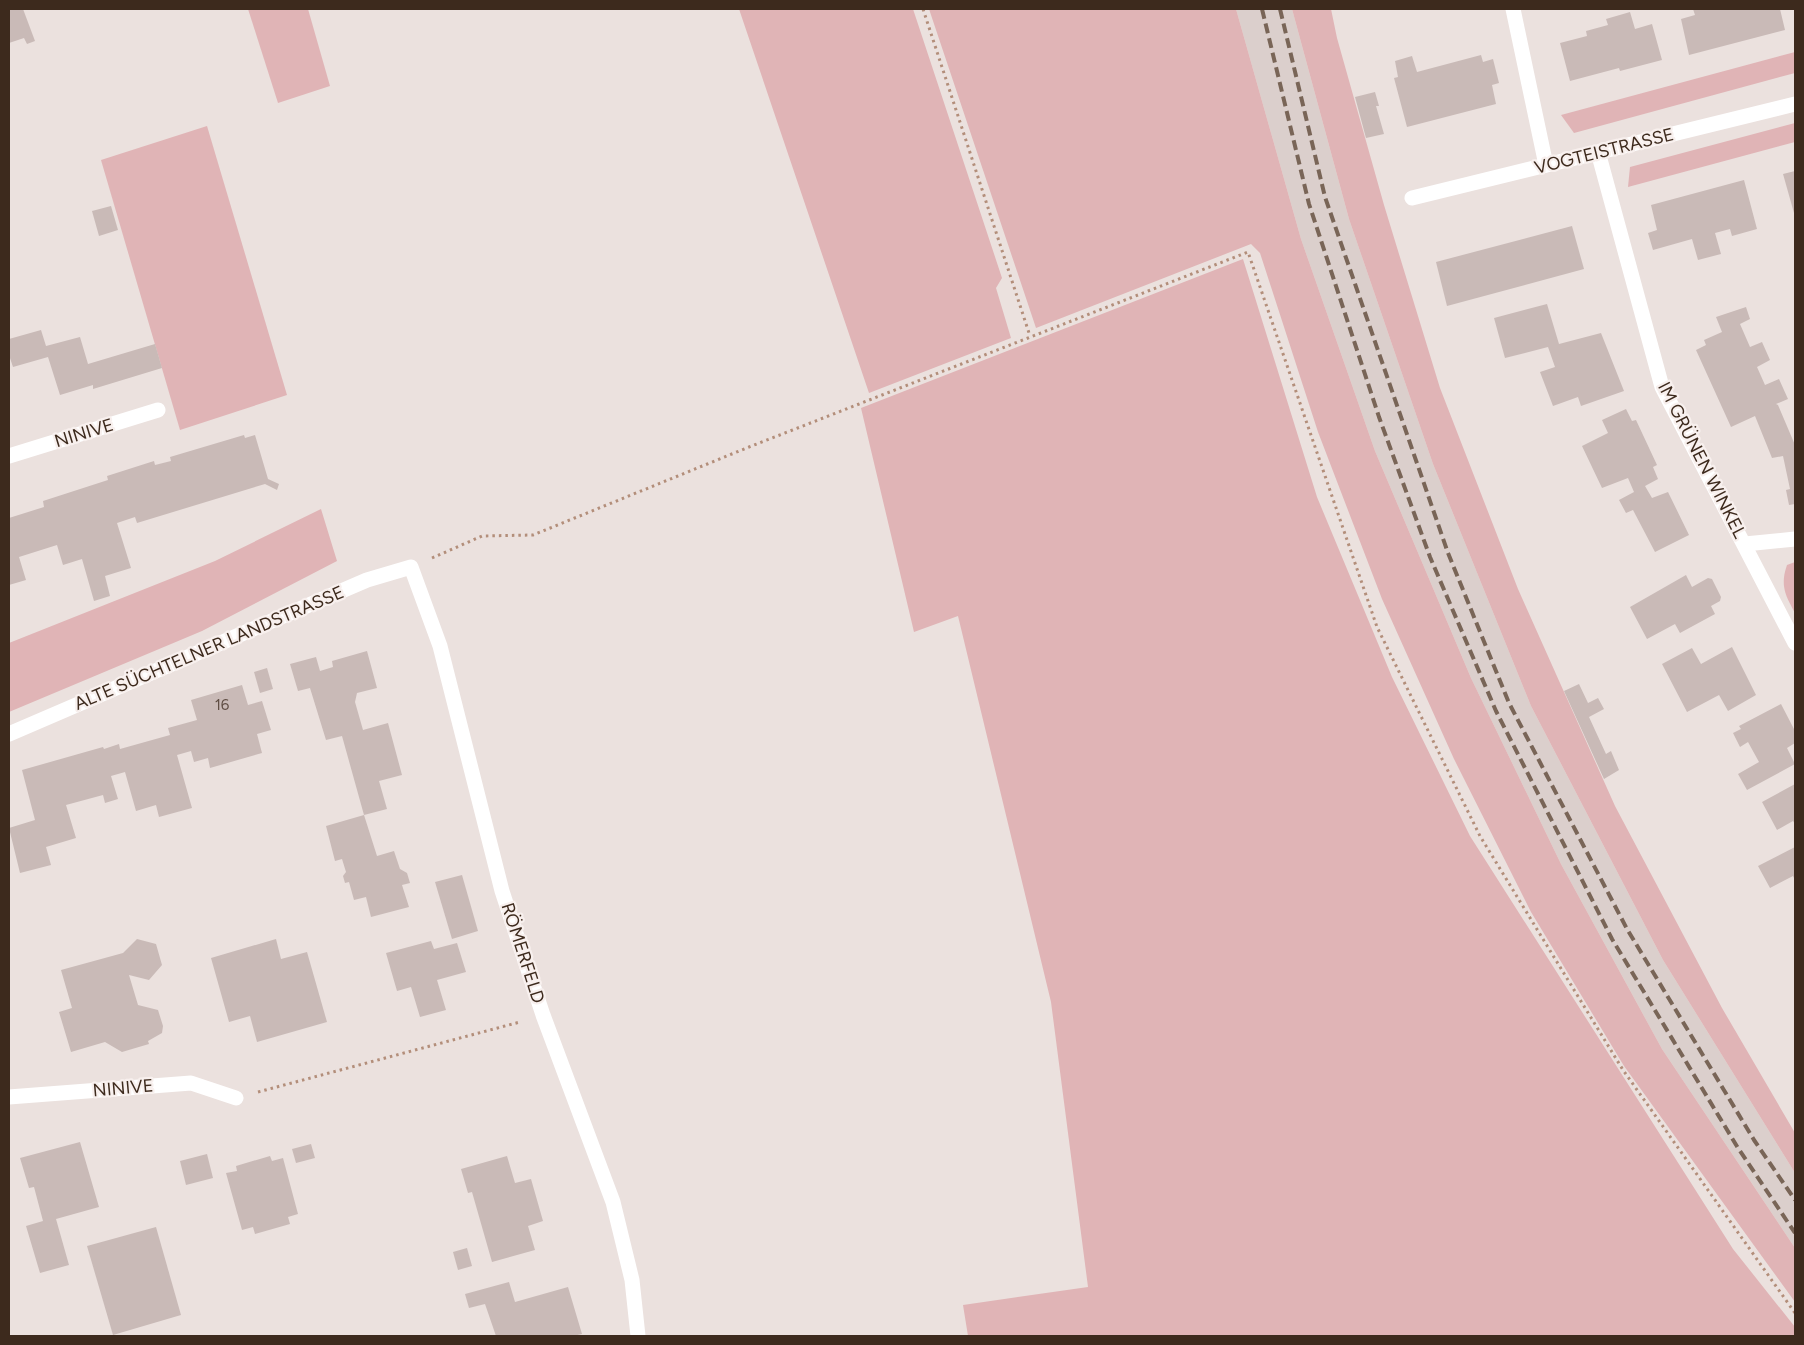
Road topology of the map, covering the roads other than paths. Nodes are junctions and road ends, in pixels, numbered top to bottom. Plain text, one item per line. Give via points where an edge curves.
1 (1513, 9) edge
2 (1795, 104) edge
3 (1598, 152) junction
4 (1546, 165) junction
5 (1412, 198) dead end
6 (158, 410) dead end
7 (9, 456) edge
8 (1795, 539) edge
9 (1745, 544) junction
10 (411, 567) joint
11 (1795, 643) edge
12 (9, 734) edge
13 (9, 1097) edge
14 (236, 1098) road end
15 (638, 1336) edge

1 - 4 street
2 - 3 street, VOGTEISTRASSE
3 - 4 street, VOGTEISTRASSE
3 - 9 street, IM GRÜNEN WINKEL via 1662,387
4 - 5 street, VOGTEISTRASSE
6 - 7 street, NINIVE
8 - 9 street
9 - 11 street, IM GRÜNEN WINKEL
10 - 12 street, ALTE SÜCHTELNER LANDSTRASSE via 367,580
10 - 15 street, RÖMERFELD via 440,646 502,891 543,1015 613,1202 632,1280
13 - 14 street, NINIVE via 191,1083

